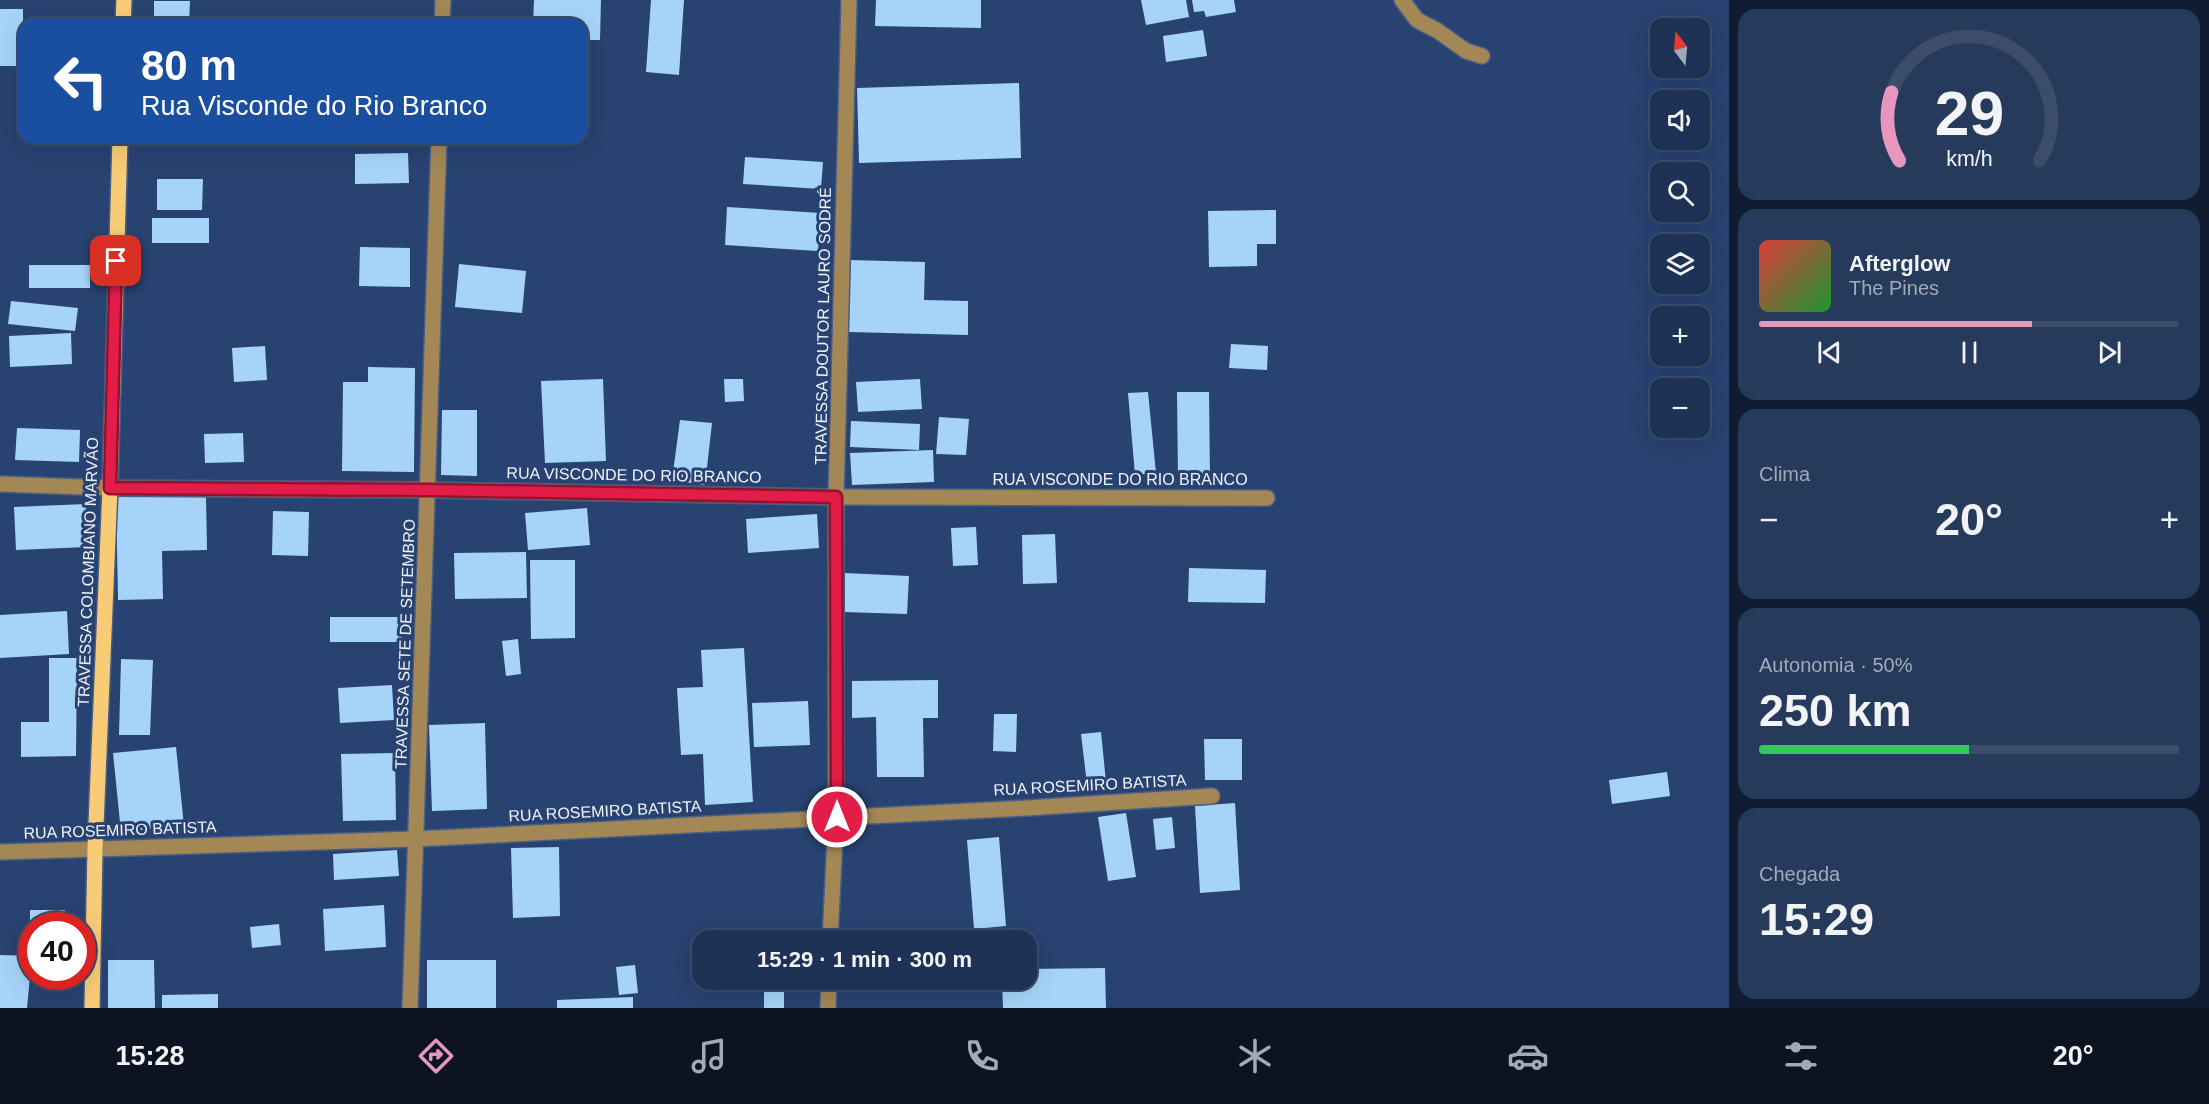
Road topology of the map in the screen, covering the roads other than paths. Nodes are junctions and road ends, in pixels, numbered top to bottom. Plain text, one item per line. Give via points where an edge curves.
1 (124, 0) edge
2 (443, 0) edge
3 (849, 0) edge
4 (1402, 0) edge
5 (123, 18) edge
6 (442, 18) edge
7 (1482, 56) dead end
8 (120, 144) edge
9 (439, 144) edge
10 (0, 484) edge
11 (110, 488) junction
12 (428, 490) junction
13 (836, 497) junction
14 (1267, 498) dead end
15 (1212, 796) dead end
16 (837, 817) junction
17 (416, 839) junction
18 (95, 849) junction
19 (0, 852) edge
20 (831, 930) edge
21 (829, 990) edge
22 (92, 1008) edge
23 (410, 1008) edge
24 (828, 1008) edge

1 - 5 main road
2 - 6 street
3 - 13 street, TRAVESSA DOUTOR LAURO SODRÉ
4 - 7 street via 1417,20 1466,51
8 - 11 main road, TRAVESSA COLOMBIANO MARVÃO
9 - 12 street, TRAVESSA SETE DE SETEMBRO
10 - 11 street, RUA VISCONDE DO RIO BRANCO
11 - 12 street, RUA VISCONDE DO RIO BRANCO
11 - 18 main road, TRAVESSA COLOMBIANO MARVÃO
12 - 13 street, RUA VISCONDE DO RIO BRANCO
12 - 17 street, TRAVESSA SETE DE SETEMBRO
13 - 14 street, RUA VISCONDE DO RIO BRANCO
13 - 16 street, TRAVESSA DOUTOR LAURO SODRÉ
15 - 16 street, RUA ROSEMIRO BATISTA
16 - 17 street, RUA ROSEMIRO BATISTA
16 - 20 street, TRAVESSA DOUTOR LAURO SODRÉ
17 - 18 street, RUA ROSEMIRO BATISTA
17 - 23 street, TRAVESSA SETE DE SETEMBRO
18 - 19 street, RUA ROSEMIRO BATISTA
18 - 22 main road, TRAVESSA COLOMBIANO MARVÃO
21 - 24 street

